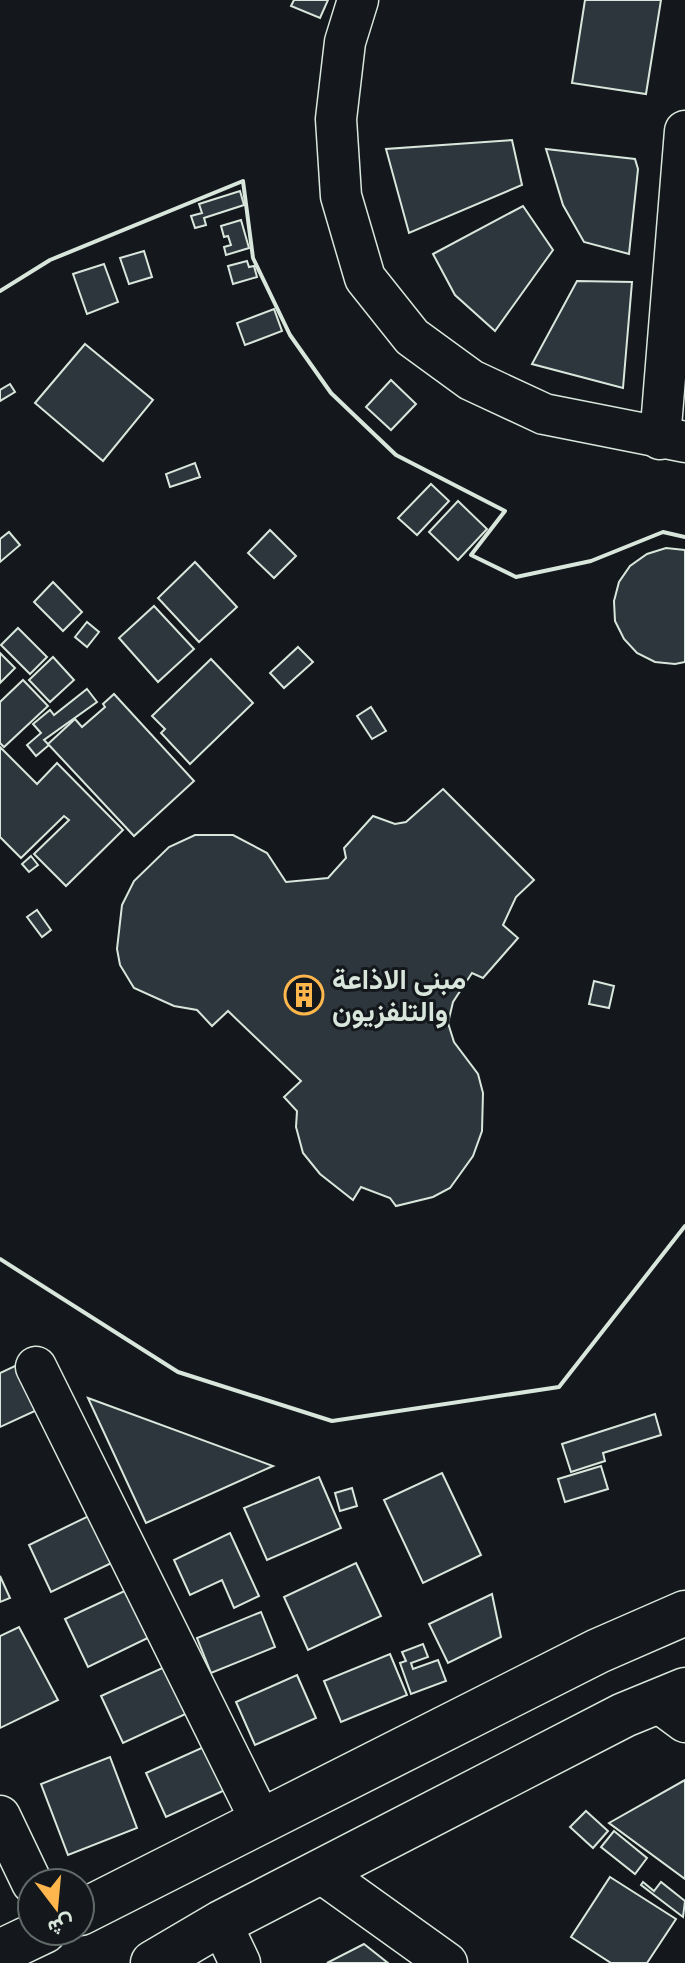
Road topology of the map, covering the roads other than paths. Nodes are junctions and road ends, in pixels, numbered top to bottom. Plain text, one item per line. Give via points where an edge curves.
1 (358, 0) edge
2 (685, 131) edge
3 (672, 441) edge
4 (36, 1367) dead end
5 (685, 1613) edge
6 (676, 1705) edge
7 (0, 1816) edge
8 (261, 1821) junction
9 (24, 1867) edge
10 (320, 1872) junction
11 (96, 1905) edge
12 (221, 1923) junction
13 (153, 1963) edge
14 (240, 1963) edge
15 (447, 1963) edge

1 - 3 street via 345,42 336,119 341,196 365,278 412,337 471,380 544,414
2 - 3 street
4 - 8 street
5 - 8 main road via 598,1651
6 - 10 main road via 624,1715
7 - 9 street
8 - 11 main road
10 - 12 main road
10 - 15 street
12 - 13 main road
12 - 14 street

